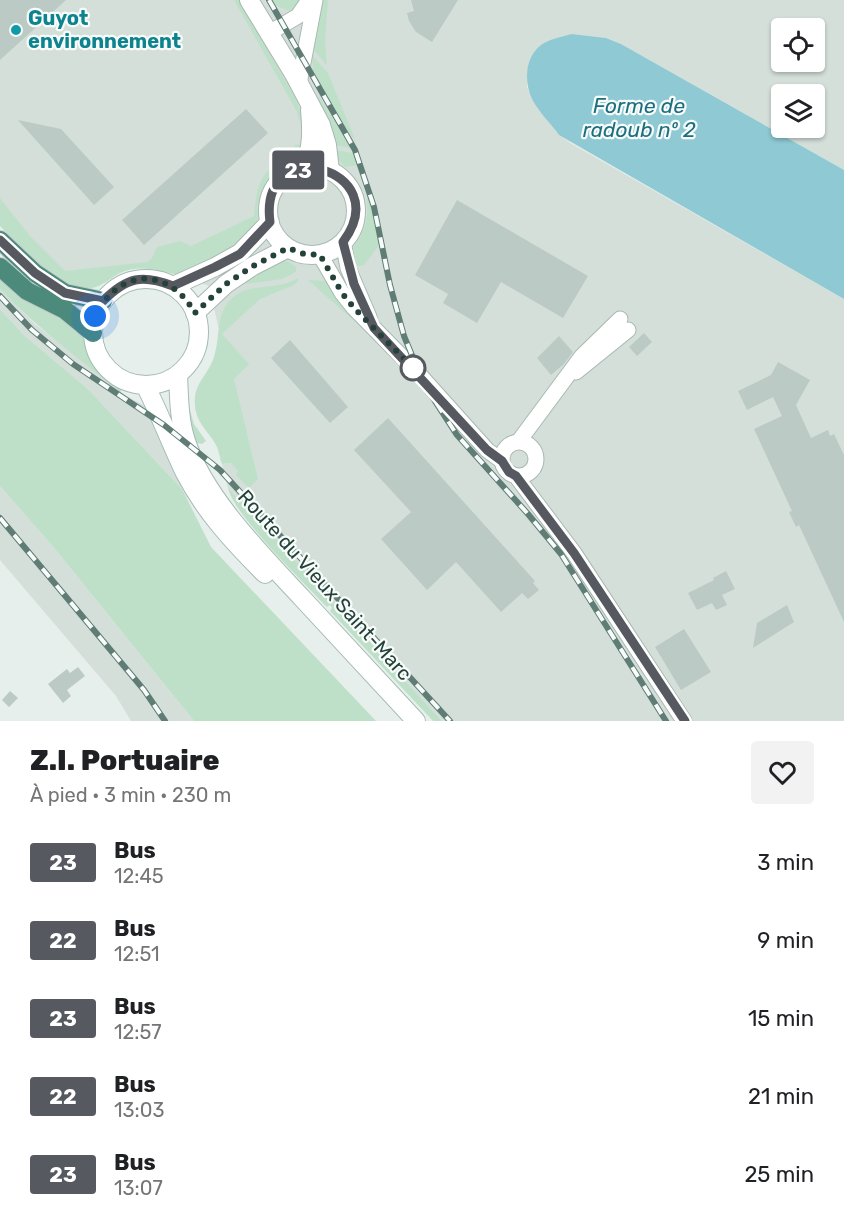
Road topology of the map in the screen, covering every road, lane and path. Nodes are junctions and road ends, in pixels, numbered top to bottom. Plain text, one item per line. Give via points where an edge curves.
1 (249, 0) edge
2 (309, 0) edge
3 (315, 0) edge
4 (269, 33) junction
5 (299, 84) junction
6 (309, 102) junction
7 (304, 168) junction
8 (330, 171) junction
9 (270, 222) junction
10 (0, 240) edge
11 (343, 242) junction
12 (288, 248) junction
13 (320, 255) junction
14 (0, 267) edge
15 (173, 286) junction
16 (103, 301) junction
17 (195, 313) junction
18 (624, 324) dead end
19 (374, 328) junction
20 (93, 333) junction
21 (178, 374) junction
22 (145, 385) junction
23 (538, 418) junction
24 (478, 440) junction
25 (513, 444) junction
26 (534, 449) junction
27 (502, 461) junction
28 (534, 467) junction
29 (516, 476) junction
30 (544, 512) junction
31 (403, 721) edge
32 (416, 721) edge
33 (684, 721) edge

1 - 4 main road
2 - 4 street via 298,16
3 - 5 street
4 - 5 main road
5 - 6 main road
6 - 7 main road via 310,150
6 - 8 main road via 321,125
7 - 8 main road
7 - 9 main road via 283,178 275,188 268,210
8 - 11 main road via 340,177 354,197 355,221
9 - 12 main road via 273,232
9 - 15 main road via 240,254
10 - 16 highway via 35,273 65,293
11 - 13 main road
11 - 19 street via 354,284
12 - 13 main road
12 - 17 main road via 226,284
13 - 19 street via 342,293
14 - 20 highway via 27,291 65,310
15 - 16 main road via 155,279 135,280 117,287
15 - 17 main road
16 - 20 main road via 95,316
17 - 21 main road via 199,329 197,346
18 - 23 street via 595,358 569,376
19 - 24 street
20 - 22 main road via 96,349 109,369 129,382
21 - 22 main road
21 - 32 main road, Route du Vieux Saint-Marc via 186,440 214,493 266,560
22 - 31 main road, Route du Vieux Saint-Marc via 185,472 220,526
23 - 25 street
23 - 26 street
24 - 25 street
24 - 27 street
25 - 26 street
25 - 27 street via 503,453
26 - 28 street
27 - 29 street
28 - 29 street
28 - 30 street
29 - 30 street
30 - 33 street

